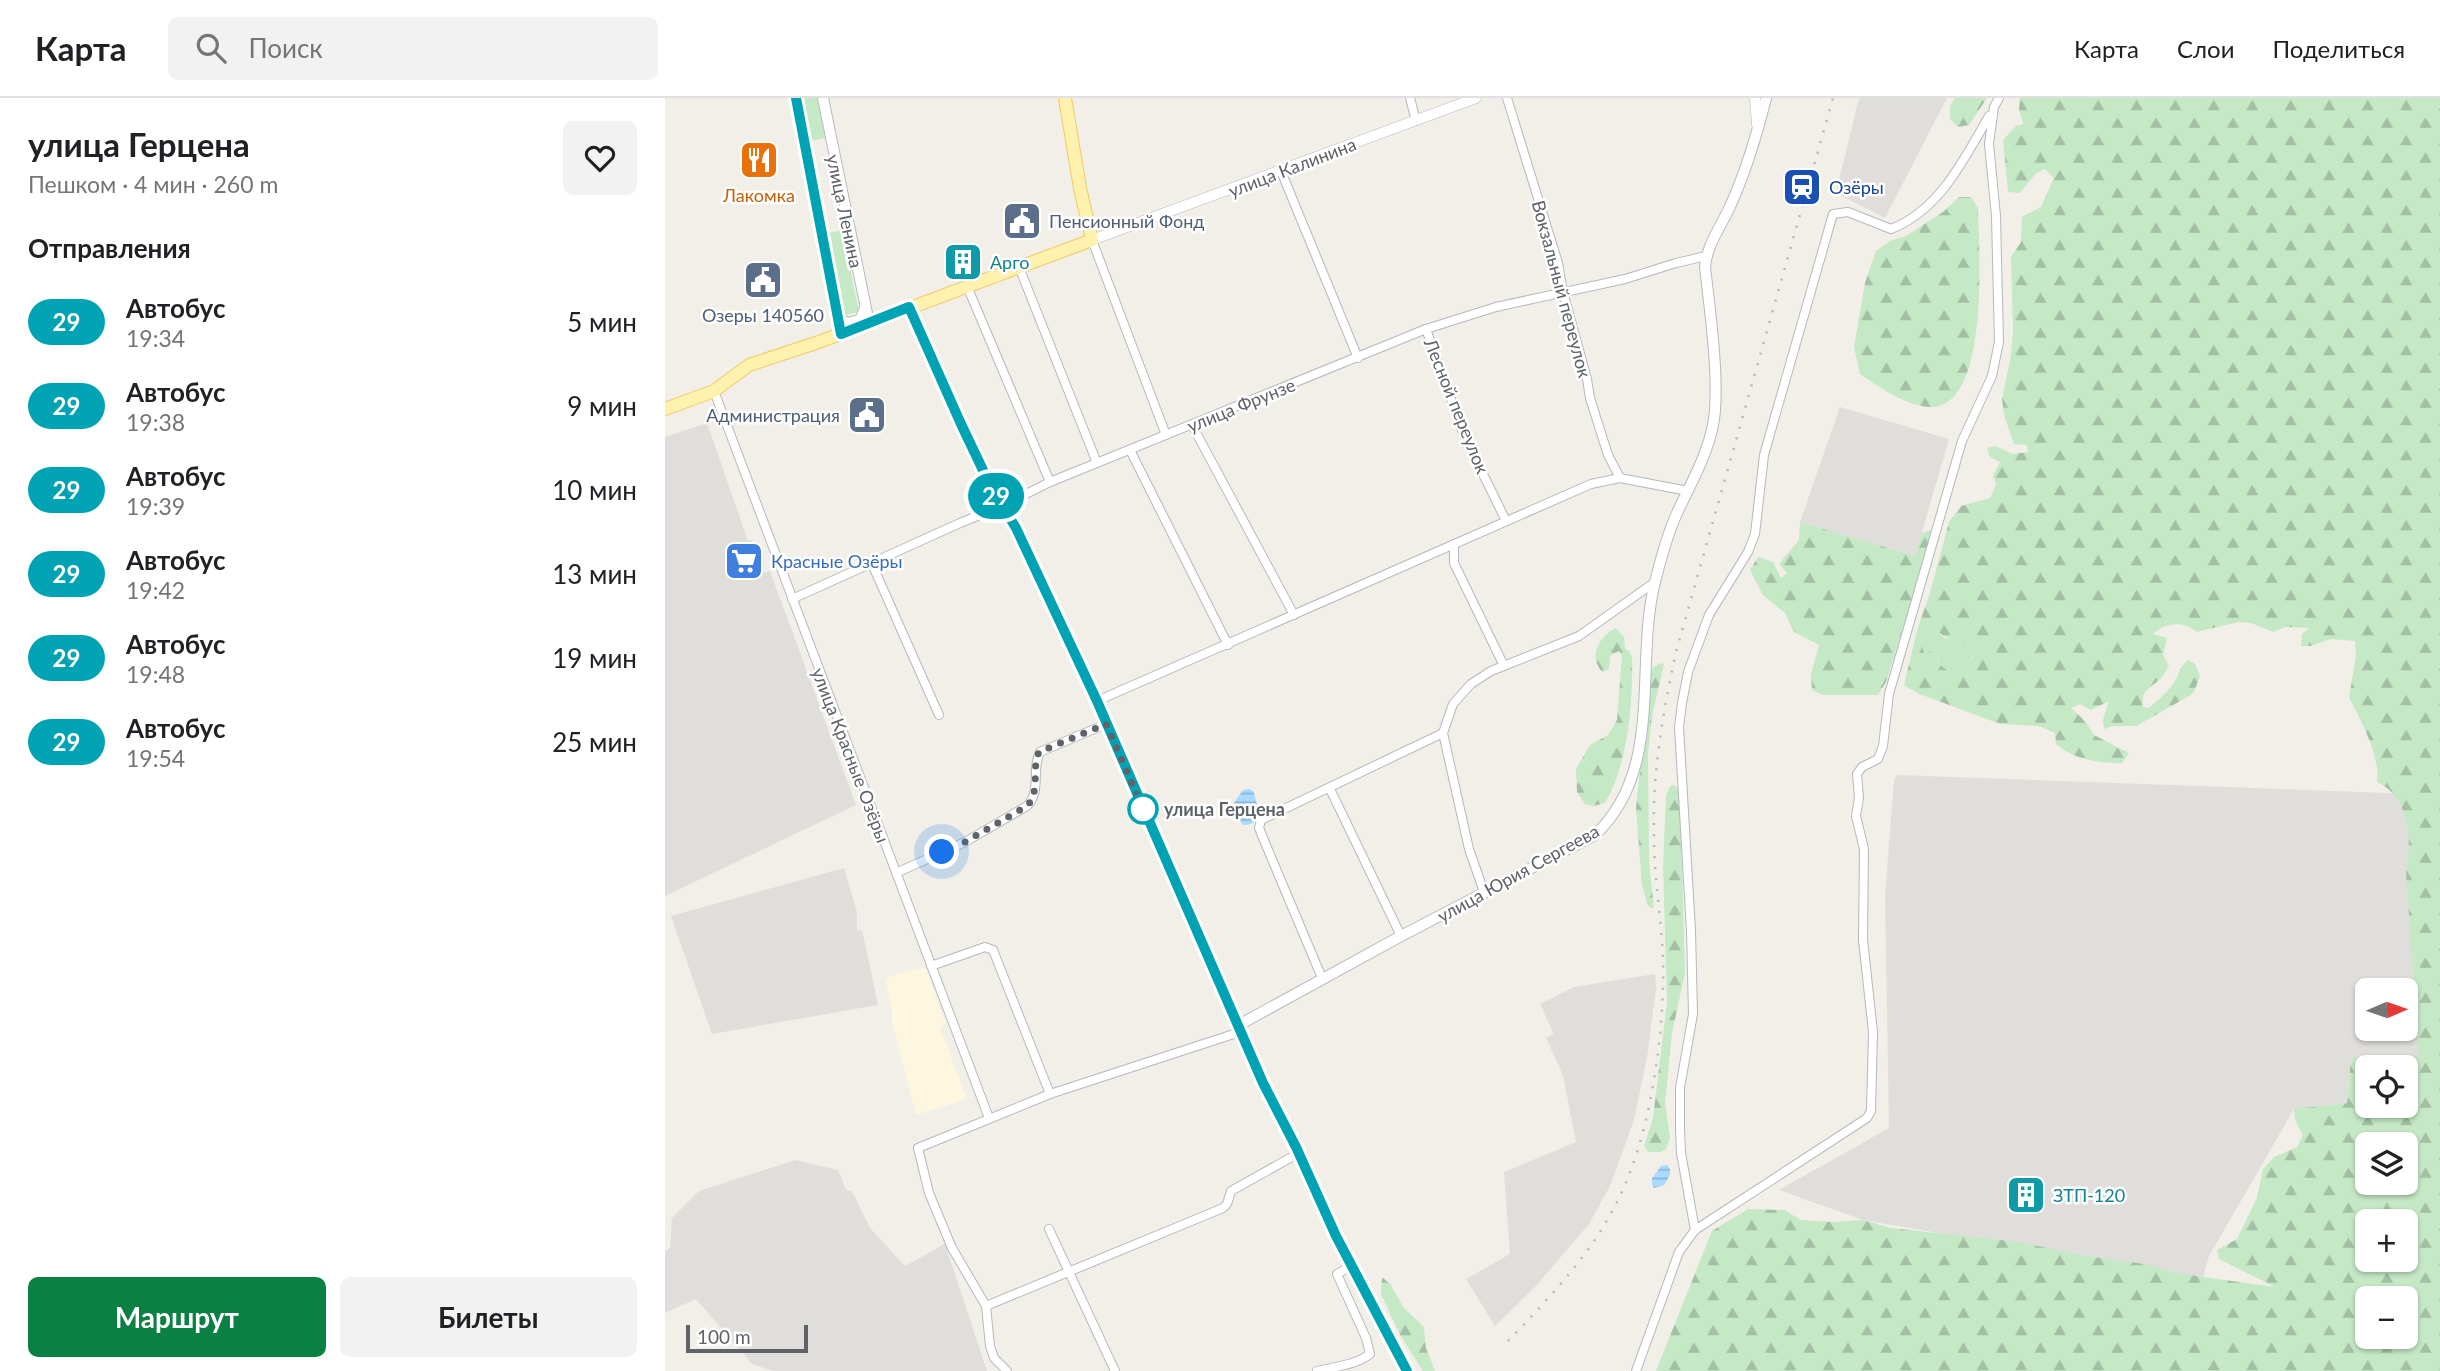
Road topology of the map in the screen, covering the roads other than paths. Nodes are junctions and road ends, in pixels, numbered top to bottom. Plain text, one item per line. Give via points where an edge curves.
1 (796, 98) edge
2 (823, 98) edge
3 (1065, 98) edge
4 (1409, 98) edge
5 (1476, 98) edge
6 (1507, 98) edge
7 (1755, 98) edge
8 (1766, 98) edge
9 (1999, 98) edge
10 (1994, 107) junction
11 (1416, 121) junction
12 (1758, 133) junction
13 (1281, 171) junction
14 (1092, 240) junction
15 (1706, 256) junction
16 (1019, 267) junction
17 (967, 286) junction
18 (1563, 292) junction
19 (909, 307) junction
20 (865, 308) junction
21 (837, 317) junction
22 (869, 323) junction
23 (1426, 329) junction
24 (841, 334) junction
25 (1358, 358) junction
26 (714, 391) junction
27 (665, 409) edge
28 (1192, 425) junction
29 (1166, 435) junction
30 (1130, 450) junction
31 (1097, 463) junction
32 (1621, 478) junction
33 (1050, 482) junction
34 (1688, 491) junction
35 (1002, 506) junction
36 (1506, 521) junction
37 (1454, 544) junction
38 (872, 564) junction
39 (1655, 583) junction
40 (792, 599) junction
41 (1294, 615) junction
42 (1228, 645) junction
43 (1504, 666) junction
44 (1097, 701) junction
45 (939, 715) dead end
46 (1106, 724) junction
47 (1443, 733) junction
48 (1330, 789) junction
49 (896, 873) junction
50 (1484, 892) junction
51 (1401, 936) junction
52 (931, 966) junction
53 (1322, 978) junction
54 (1238, 1029) junction
55 (1050, 1094) junction
56 (989, 1118) junction
57 (1299, 1153) junction
58 (1049, 1229) dead end
59 (1695, 1230) junction
60 (1351, 1266) junction
61 (1070, 1272) junction
62 (986, 1306) junction
63 (1007, 1371) edge
64 (1115, 1371) edge
65 (1317, 1371) edge
66 (1407, 1371) edge
67 (1636, 1371) edge

1 - 21 main road, улица Ленина
2 - 20 main road, улица Ленина
3 - 14 main road
4 - 11 street
5 - 11 street, улица Калинина
6 - 18 street, Вокзальный переулок
7 - 12 street
8 - 12 main road, улица Юрия Сергеева
9 - 10 street
10 - 59 street via 1989,144 1999,276 1997,354 1962,442 1889,694 1883,746 1878,760 1857,774 1856,817 1864,849 1863,940 1873,1032 1871,1111 1867,1118
10 - 59 street via 1948,183 1906,223 1891,229 1847,212 1833,214 1764,455 1755,534 1709,615 1688,672 1679,727 1693,1014 1680,1088 1680,1129
11 - 13 street, улица Калинина
12 - 15 main road, улица Юрия Сергеева
13 - 14 street, улица Калинина
13 - 25 street
14 - 16 main road, улица Калинина
14 - 29 street
15 - 18 street, улица Фрунзе
15 - 34 main road, улица Юрия Сергеева via 1715,412 1707,448
16 - 17 main road, улица Калинина
16 - 31 street
17 - 19 main road, улица Калинина
17 - 33 street
18 - 23 street, улица Фрунзе
18 - 32 street, Вокзальный переулок via 1608,455
19 - 22 main road, улица Калинина
19 - 35 street
20 - 21 main road via 860,320 848,323
20 - 22 main road, улица Ленина
21 - 24 main road, улица Ленина
22 - 24 main road, улица Калинина
23 - 25 street, улица Фрунзе
23 - 36 street, Лесной переулок via 1463,433
24 - 26 main road, улица Калинина via 750,365
25 - 28 street, улица Фрунзе
26 - 27 main road
26 - 40 street, улица Красные Озёры
28 - 29 street, улица Фрунзе
28 - 41 street
29 - 30 street, улица Фрунзе
30 - 31 street, улица Фрунзе
30 - 42 street
31 - 33 street, улица Фрунзе
32 - 34 street
32 - 36 street via 1591,484
33 - 35 street, улица Фрунзе
34 - 39 main road, улица Юрия Сергеева
35 - 38 street, улица Фрунзе
35 - 44 street
36 - 37 street
37 - 41 street
37 - 43 street via 1454,563
38 - 40 street, улица Фрунзе
38 - 45 street
39 - 43 street via 1579,636
39 - 50 main road, улица Юрия Сергеева via 1642,734 1625,796 1595,835
40 - 49 street, улица Красные Озёры
41 - 42 street
42 - 44 street
43 - 47 street via 1461,693
44 - 46 street
46 - 49 street via 1039,752 1035,791 1027,806 965,842
46 - 54 street
47 - 48 street
47 - 50 street via 1469,849
48 - 51 street
48 - 53 street via 1261,820 1259,828
49 - 52 street, улица Красные Озёры
50 - 51 main road, улица Юрия Сергеева
51 - 53 main road, улица Юрия Сергеева
52 - 55 street via 985,947 993,950
52 - 56 street, улица Красные Озёры
53 - 54 main road, улица Юрия Сергеева
54 - 55 street, улица Юрия Сергеева
54 - 57 street
55 - 56 street, улица Юрия Сергеева
56 - 62 street, улица Юрия Сергеева via 918,1148 929,1193 952,1248
57 - 60 street
57 - 61 street via 1231,1191 1223,1209
58 - 61 street
59 - 67 street via 1679,1252
60 - 65 street via 1337,1274 1370,1354
60 - 66 street
61 - 62 street
61 - 64 street
62 - 63 street via 990,1346

